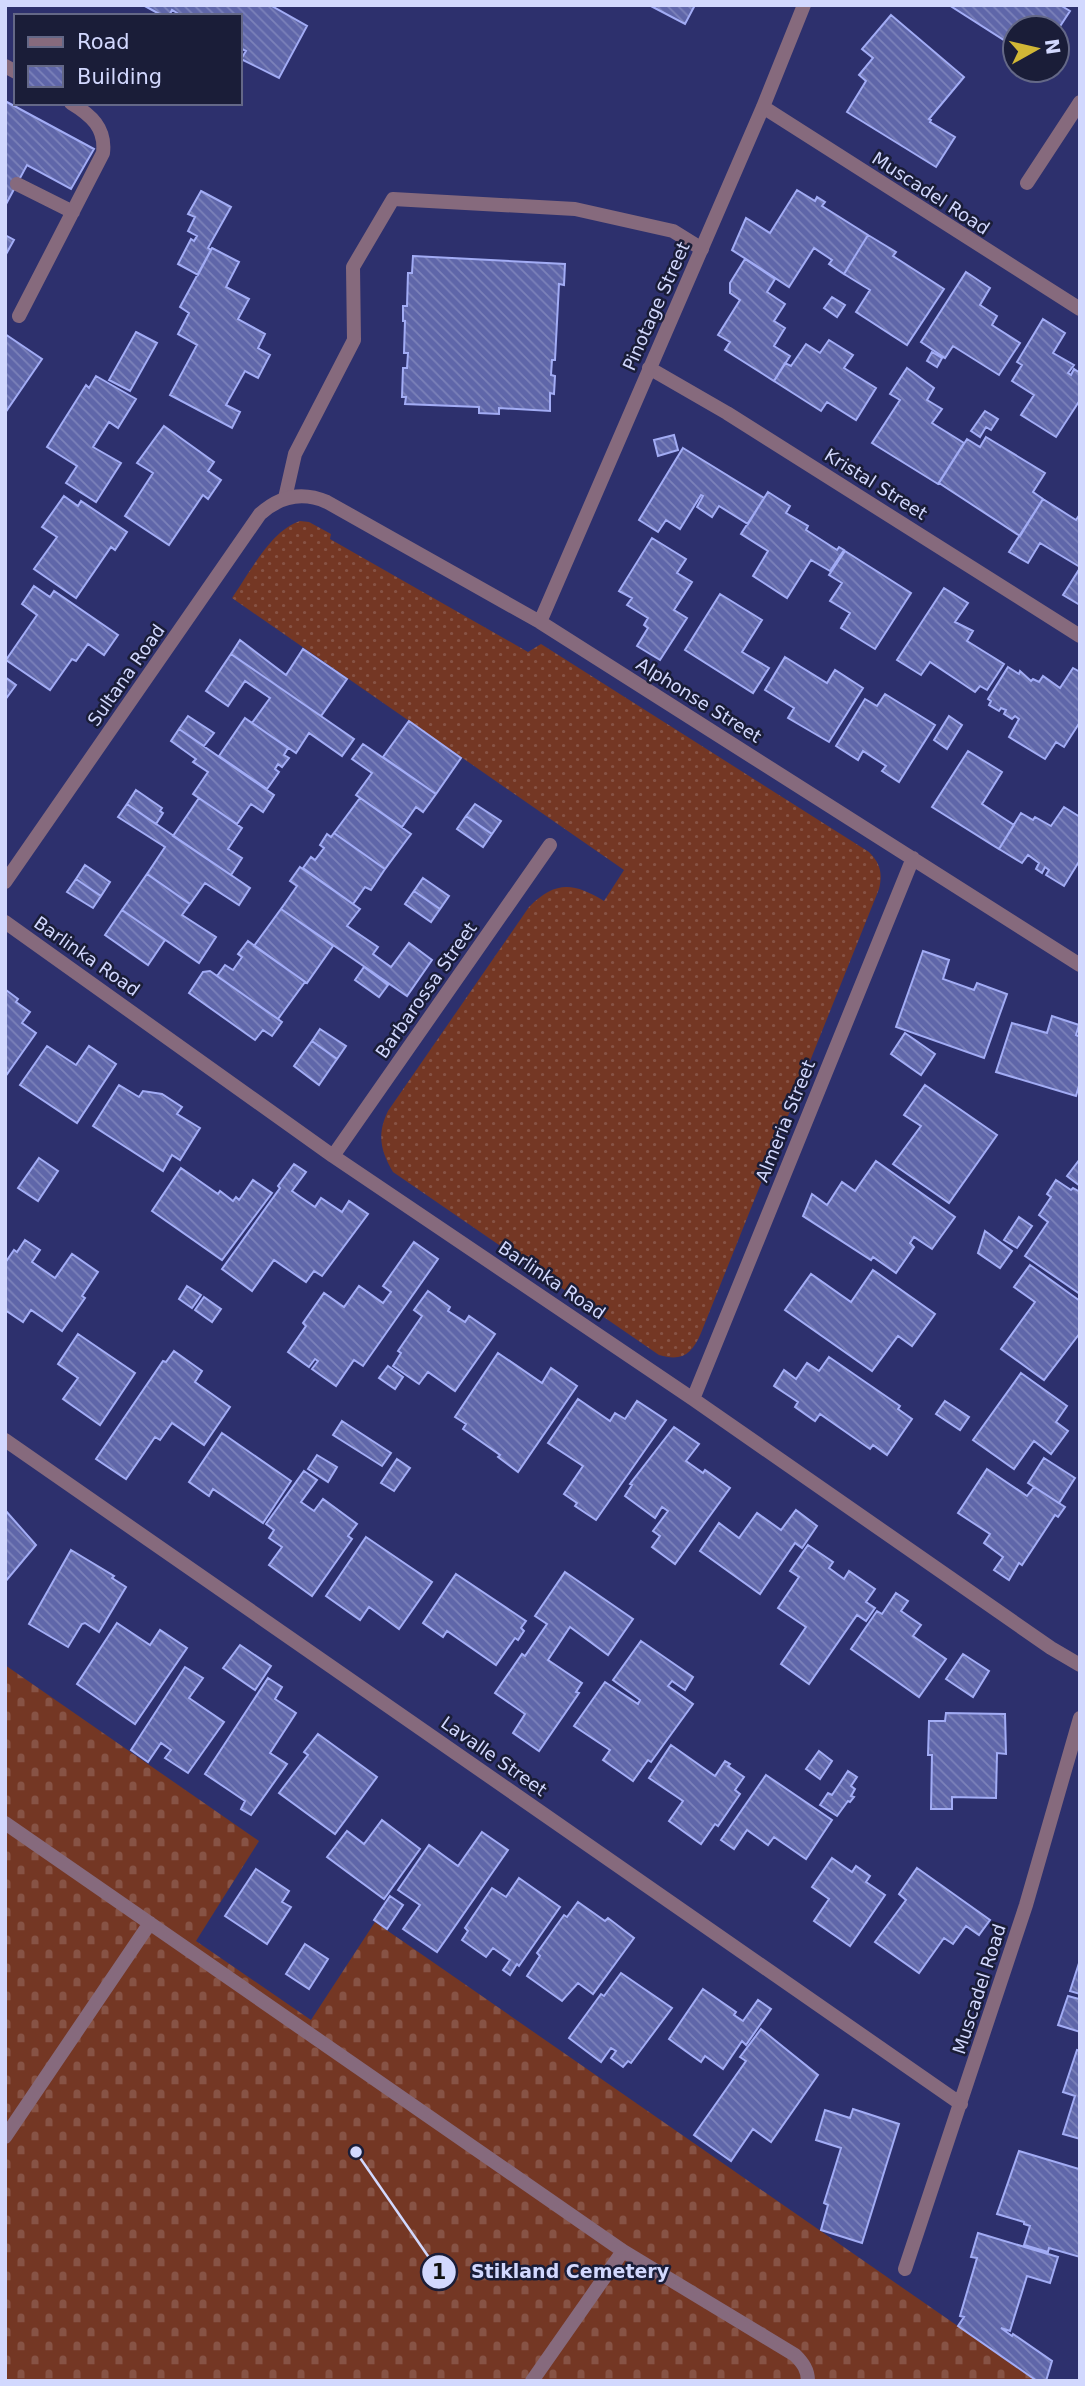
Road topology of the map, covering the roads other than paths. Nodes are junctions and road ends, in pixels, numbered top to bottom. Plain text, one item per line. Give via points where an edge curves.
1 (804, 5) edge
2 (1080, 102) edge
3 (74, 105) edge
4 (763, 107) junction
5 (1027, 183) dead end
6 (17, 184) dead end
7 (73, 212) junction
8 (702, 249) junction
9 (1080, 309) edge
10 (19, 316) dead end
11 (649, 368) junction
12 (285, 498) junction
13 (540, 622) junction
14 (1080, 636) edge
15 (550, 845) dead end
16 (913, 858) junction
17 (5, 882) edge
18 (5, 922) edge
19 (1080, 964) edge
20 (333, 1156) junction
21 (693, 1399) junction
22 (5, 1440) edge
23 (1080, 1665) edge
24 (1080, 1718) edge
25 (5, 1823) edge
26 (150, 1923) junction
27 (961, 2104) junction
28 (5, 2137) edge
29 (623, 2251) junction
30 (905, 2269) dead end
31 (532, 2381) edge
32 (808, 2381) edge

1 - 4 street, Pinotage Street
2 - 5 street
3 - 7 street via 96,121 104,142 103,153
4 - 8 street, Pinotage Street
4 - 9 street, Muscadel Road
6 - 7 street
7 - 10 street
8 - 11 street, Pinotage Street
8 - 12 street via 673,231 575,209 393,199 353,267 354,340 295,454
11 - 13 street, Pinotage Street
11 - 14 street, Kristal Street
12 - 13 street, Alphonse Street via 313,497 327,502
12 - 17 street, Sultana Road via 260,514
13 - 16 street, Alphonse Street
15 - 20 street, Barbarossa Street
16 - 19 street, Alphonse Street
16 - 21 street, Almeria Street
18 - 20 street, Barlinka Road
20 - 21 street, Barlinka Road
21 - 23 street, Barlinka Road
22 - 27 street, Lavalle Street
24 - 27 street, Muscadel Road
25 - 26 street
26 - 28 street
26 - 29 street
27 - 30 street, Muscadel Road
29 - 31 street
29 - 32 street via 795,2355 803,2362

